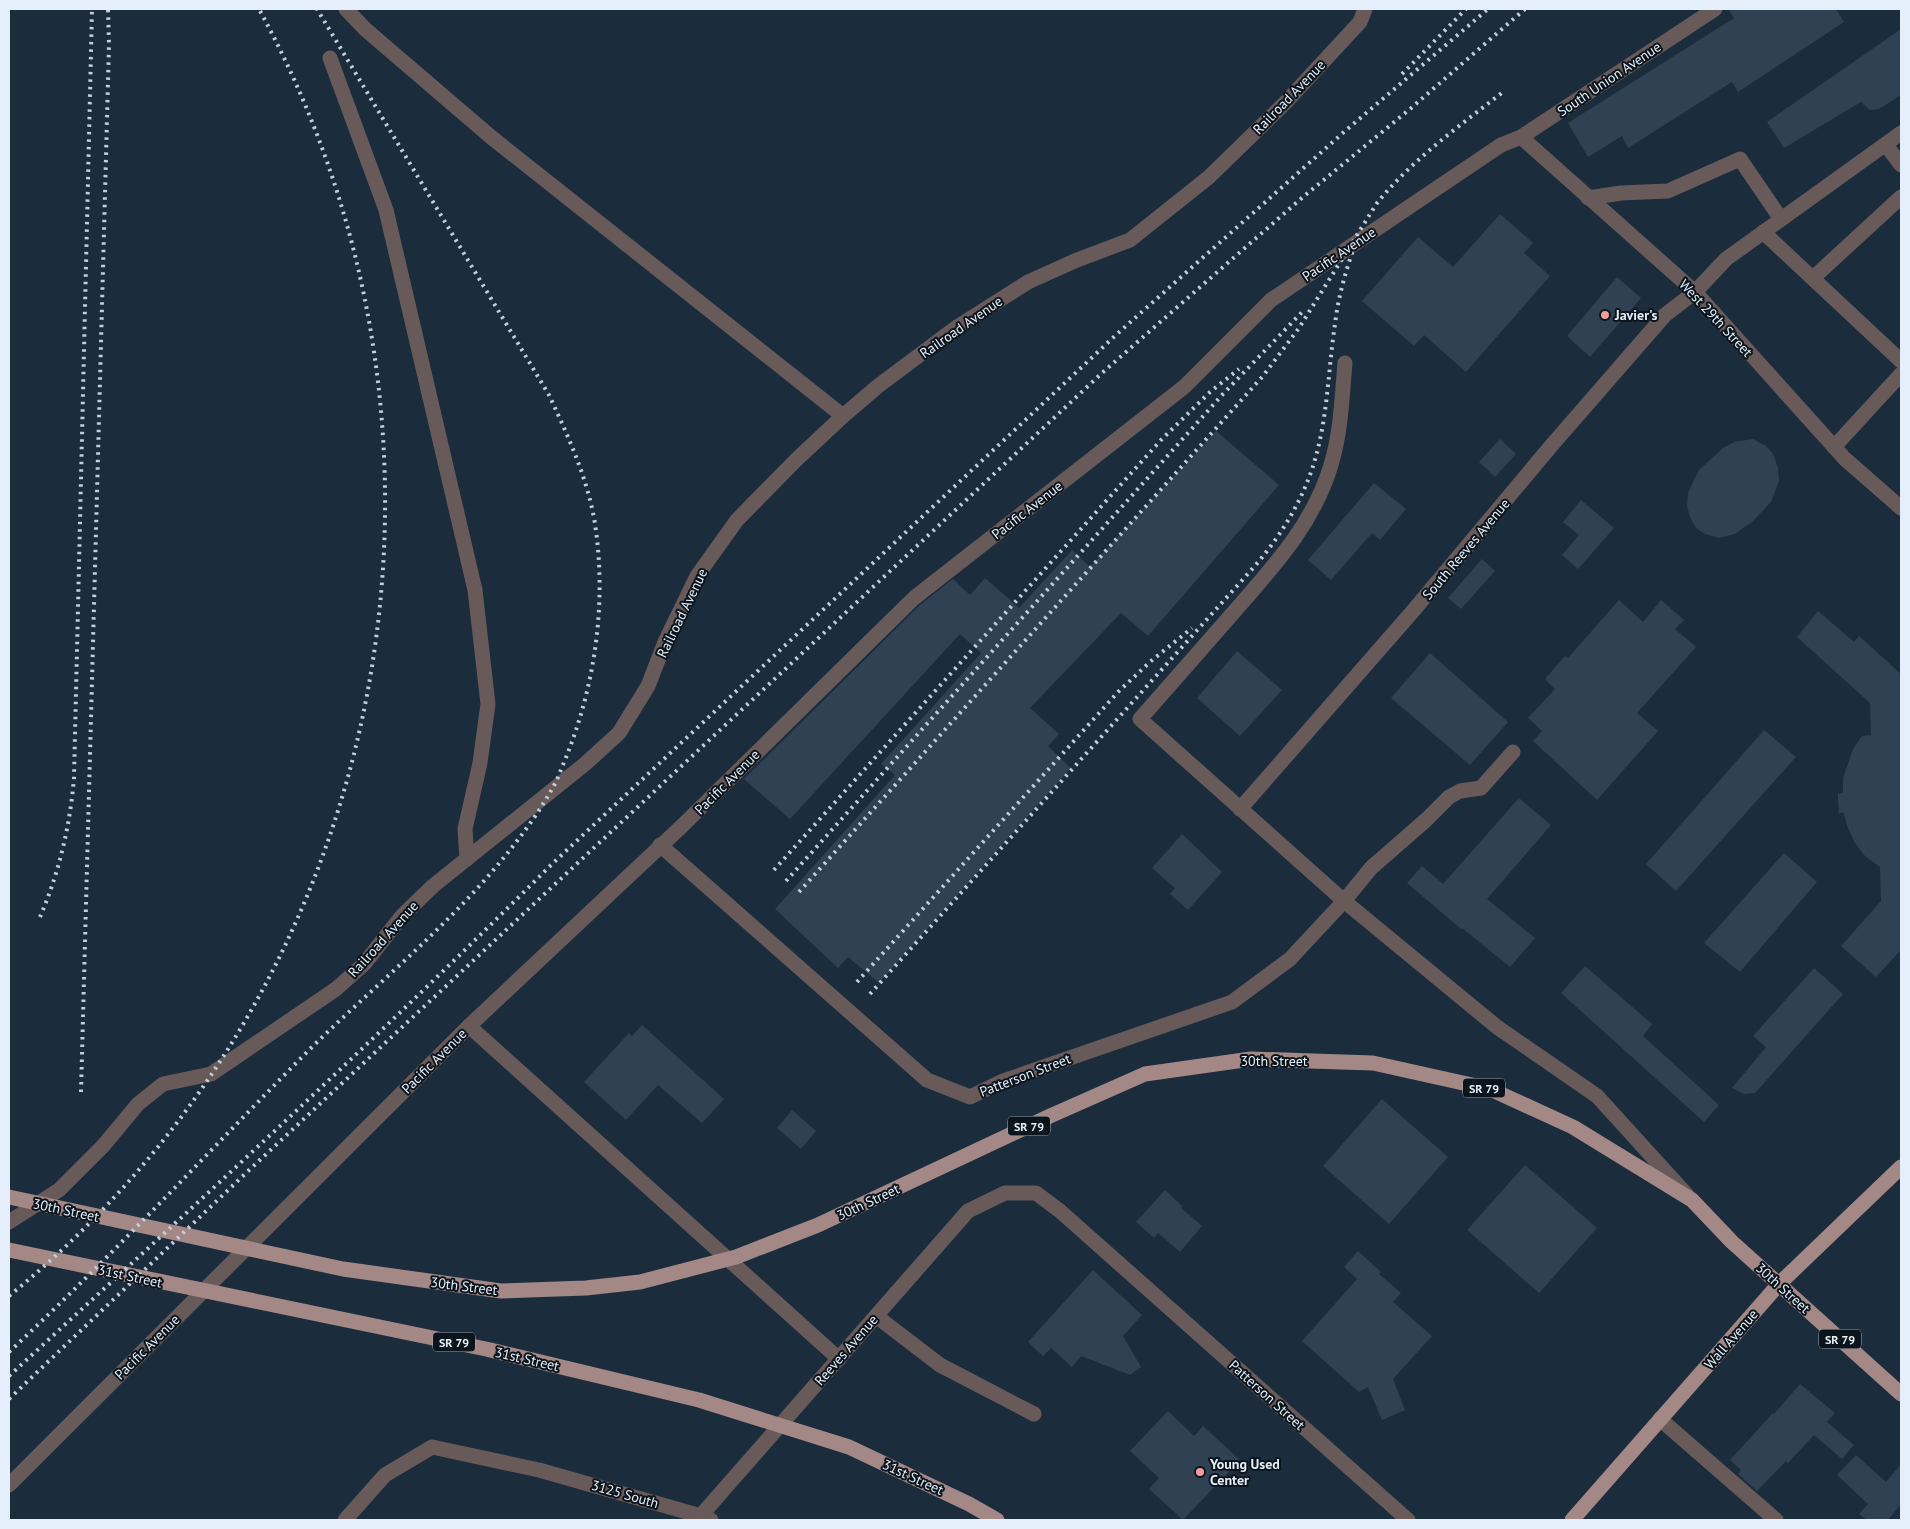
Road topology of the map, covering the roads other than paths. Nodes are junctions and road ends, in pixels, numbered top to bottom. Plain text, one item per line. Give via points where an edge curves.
1 (346, 9) edge
2 (1365, 9) edge
3 (1715, 9) edge
4 (330, 58) dead end
5 (1901, 134) edge
6 (1521, 137) junction
7 (1501, 145) joint
8 (1886, 145) junction
9 (1901, 165) edge
10 (1901, 197) edge
11 (1588, 198) junction
12 (1781, 219) junction
13 (1763, 232) junction
14 (1813, 278) junction
15 (1695, 292) junction
16 (1901, 361) edge
17 (1345, 363) dead end
18 (1901, 374) edge
19 (842, 416) junction
20 (1834, 447) junction
21 (1901, 508) edge
22 (1514, 752) dead end
23 (1240, 808) junction
24 (660, 845) junction
25 (468, 858) junction
26 (1344, 901) junction
27 (470, 1026) junction
28 (1901, 1167) edge
29 (1005, 1193) joint
30 (9, 1197) edge
31 (1692, 1200) junction
32 (9, 1222) edge
33 (9, 1250) edge
34 (1779, 1284) junction
35 (876, 1316) junction
36 (839, 1359) junction
37 (1901, 1394) edge
38 (1034, 1414) dead end
39 (1660, 1419) junction
40 (9, 1485) edge
41 (703, 1519) edge
42 (345, 1520) edge
43 (997, 1520) edge
44 (1408, 1520) edge
45 (1572, 1520) edge
46 (1776, 1520) edge

1 - 19 street via 491,137
2 - 19 street, Railroad Avenue via 1360,22 1286,102 1208,177 1130,240 1028,282 957,327
3 - 6 street, South Union Avenue
4 - 25 street via 386,210 475,590 488,704 480,763 465,829
5 - 8 street, South Reeves Avenue
6 - 7 street, South Union Avenue
6 - 11 street, West 29th Street
7 - 24 street, Pacific Avenue via 1271,300 1184,387 914,598
8 - 9 street
8 - 12 street, South Reeves Avenue
10 - 14 street
11 - 12 street via 1668,191 1740,158
11 - 15 street, West 29th Street
12 - 13 street, South Reeves Avenue
13 - 14 street
13 - 15 street, South Reeves Avenue via 1726,259
14 - 16 street
15 - 20 street, West 29th Street
15 - 23 street, South Reeves Avenue via 1665,315
17 - 23 street, 30th Street via 1341,418 1332,465 1304,526 1278,562 1140,719
18 - 20 street
19 - 25 street, Railroad Avenue via 737,520 697,576 648,686 619,733
20 - 21 street, West 29th Street
22 - 26 street, Patterson Street via 1480,788 1460,791 1450,797 1370,868
23 - 26 street, 30th Street
24 - 26 street, Patterson Street via 927,1080 970,1097 1003,1081 1232,1002 1290,959
24 - 27 street, Pacific Avenue
25 - 32 street, Railroad Avenue via 402,916 364,964 336,989 211,1074 163,1084 138,1104 103,1146 59,1190
26 - 31 street, 30th Street via 1496,1027 1597,1096
27 - 36 street
27 - 40 street, Pacific Avenue
28 - 34 main road, Wall Avenue
29 - 35 street, Reeves Avenue via 968,1211
29 - 44 street, Patterson Street via 1036,1193 1060,1211
30 - 31 main road, 30th Street / SR 79 via 343,1269 501,1291 640,1282 736,1257 818,1225 1144,1074 1251,1059 1373,1063 1490,1089 1573,1127
31 - 34 main road, 30th Street / SR 79
33 - 43 main road, 31st Street / SR 79 via 486,1349 699,1400 849,1447
34 - 37 main road, 30th Street / SR 79
34 - 39 main road, Wall Avenue
35 - 36 street, Reeves Avenue
35 - 38 street via 940,1365
36 - 41 street, Reeves Avenue
39 - 45 main road, Wall Avenue
39 - 46 street
41 - 42 street, 3125 South via 539,1470 432,1447 385,1475

